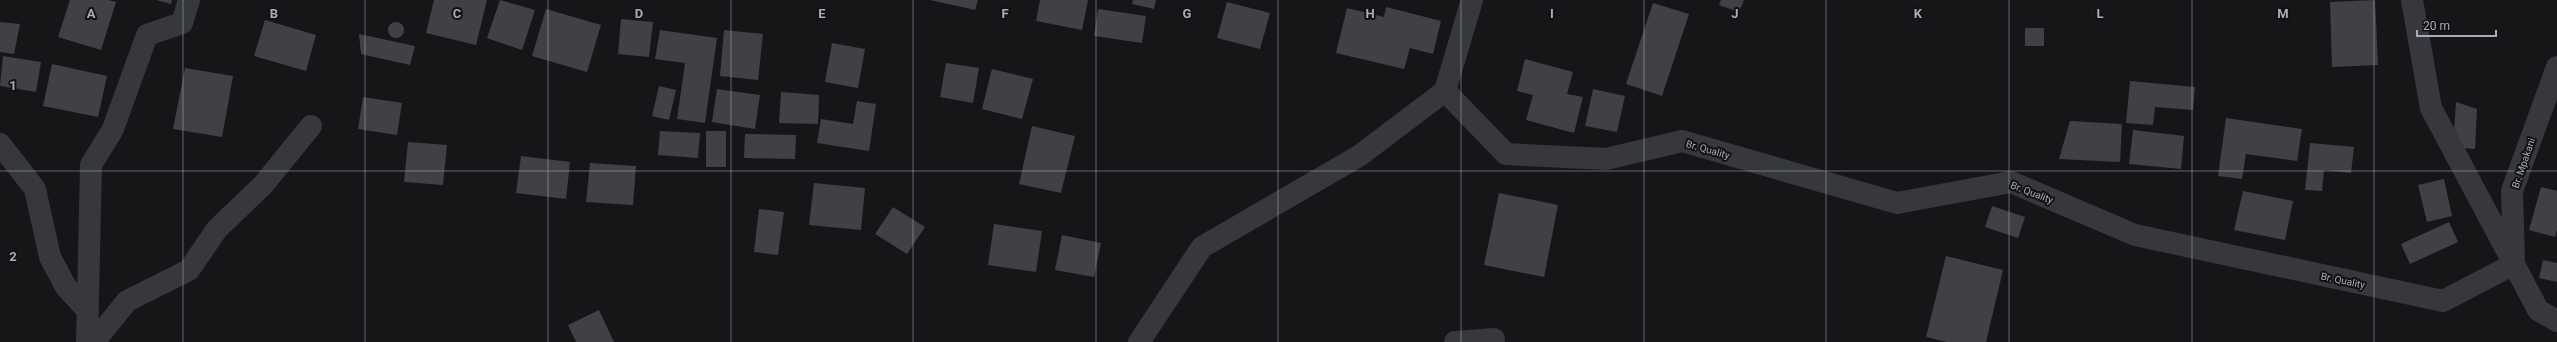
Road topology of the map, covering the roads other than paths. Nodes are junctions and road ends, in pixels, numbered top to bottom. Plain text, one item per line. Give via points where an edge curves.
1 (189, 0) edge
2 (1472, 0) edge
3 (2412, 0) edge
4 (2557, 67) edge
5 (1445, 91) junction
6 (311, 126) dead end
7 (0, 144) edge
8 (2514, 264) junction
9 (88, 311) junction
10 (2557, 320) edge
11 (1494, 339) dead end
12 (87, 342) edge
13 (94, 342) edge
14 (1139, 342) edge
15 (1455, 342) edge

1 - 9 street via 182,23 147,36 113,129 91,165
2 - 5 street
3 - 8 street via 2431,108
4 - 8 street, Br. Mpakani via 2512,191
5 - 8 street, Br. Quality via 1506,154 1606,159 1682,141 1897,203 2011,182 2135,235 2443,301
5 - 14 street via 1359,156 1202,247
6 - 13 street via 262,186 217,229 189,270 127,301
7 - 9 street via 35,189 50,257 66,287
8 - 10 street via 2538,310
9 - 12 street
11 - 15 street

